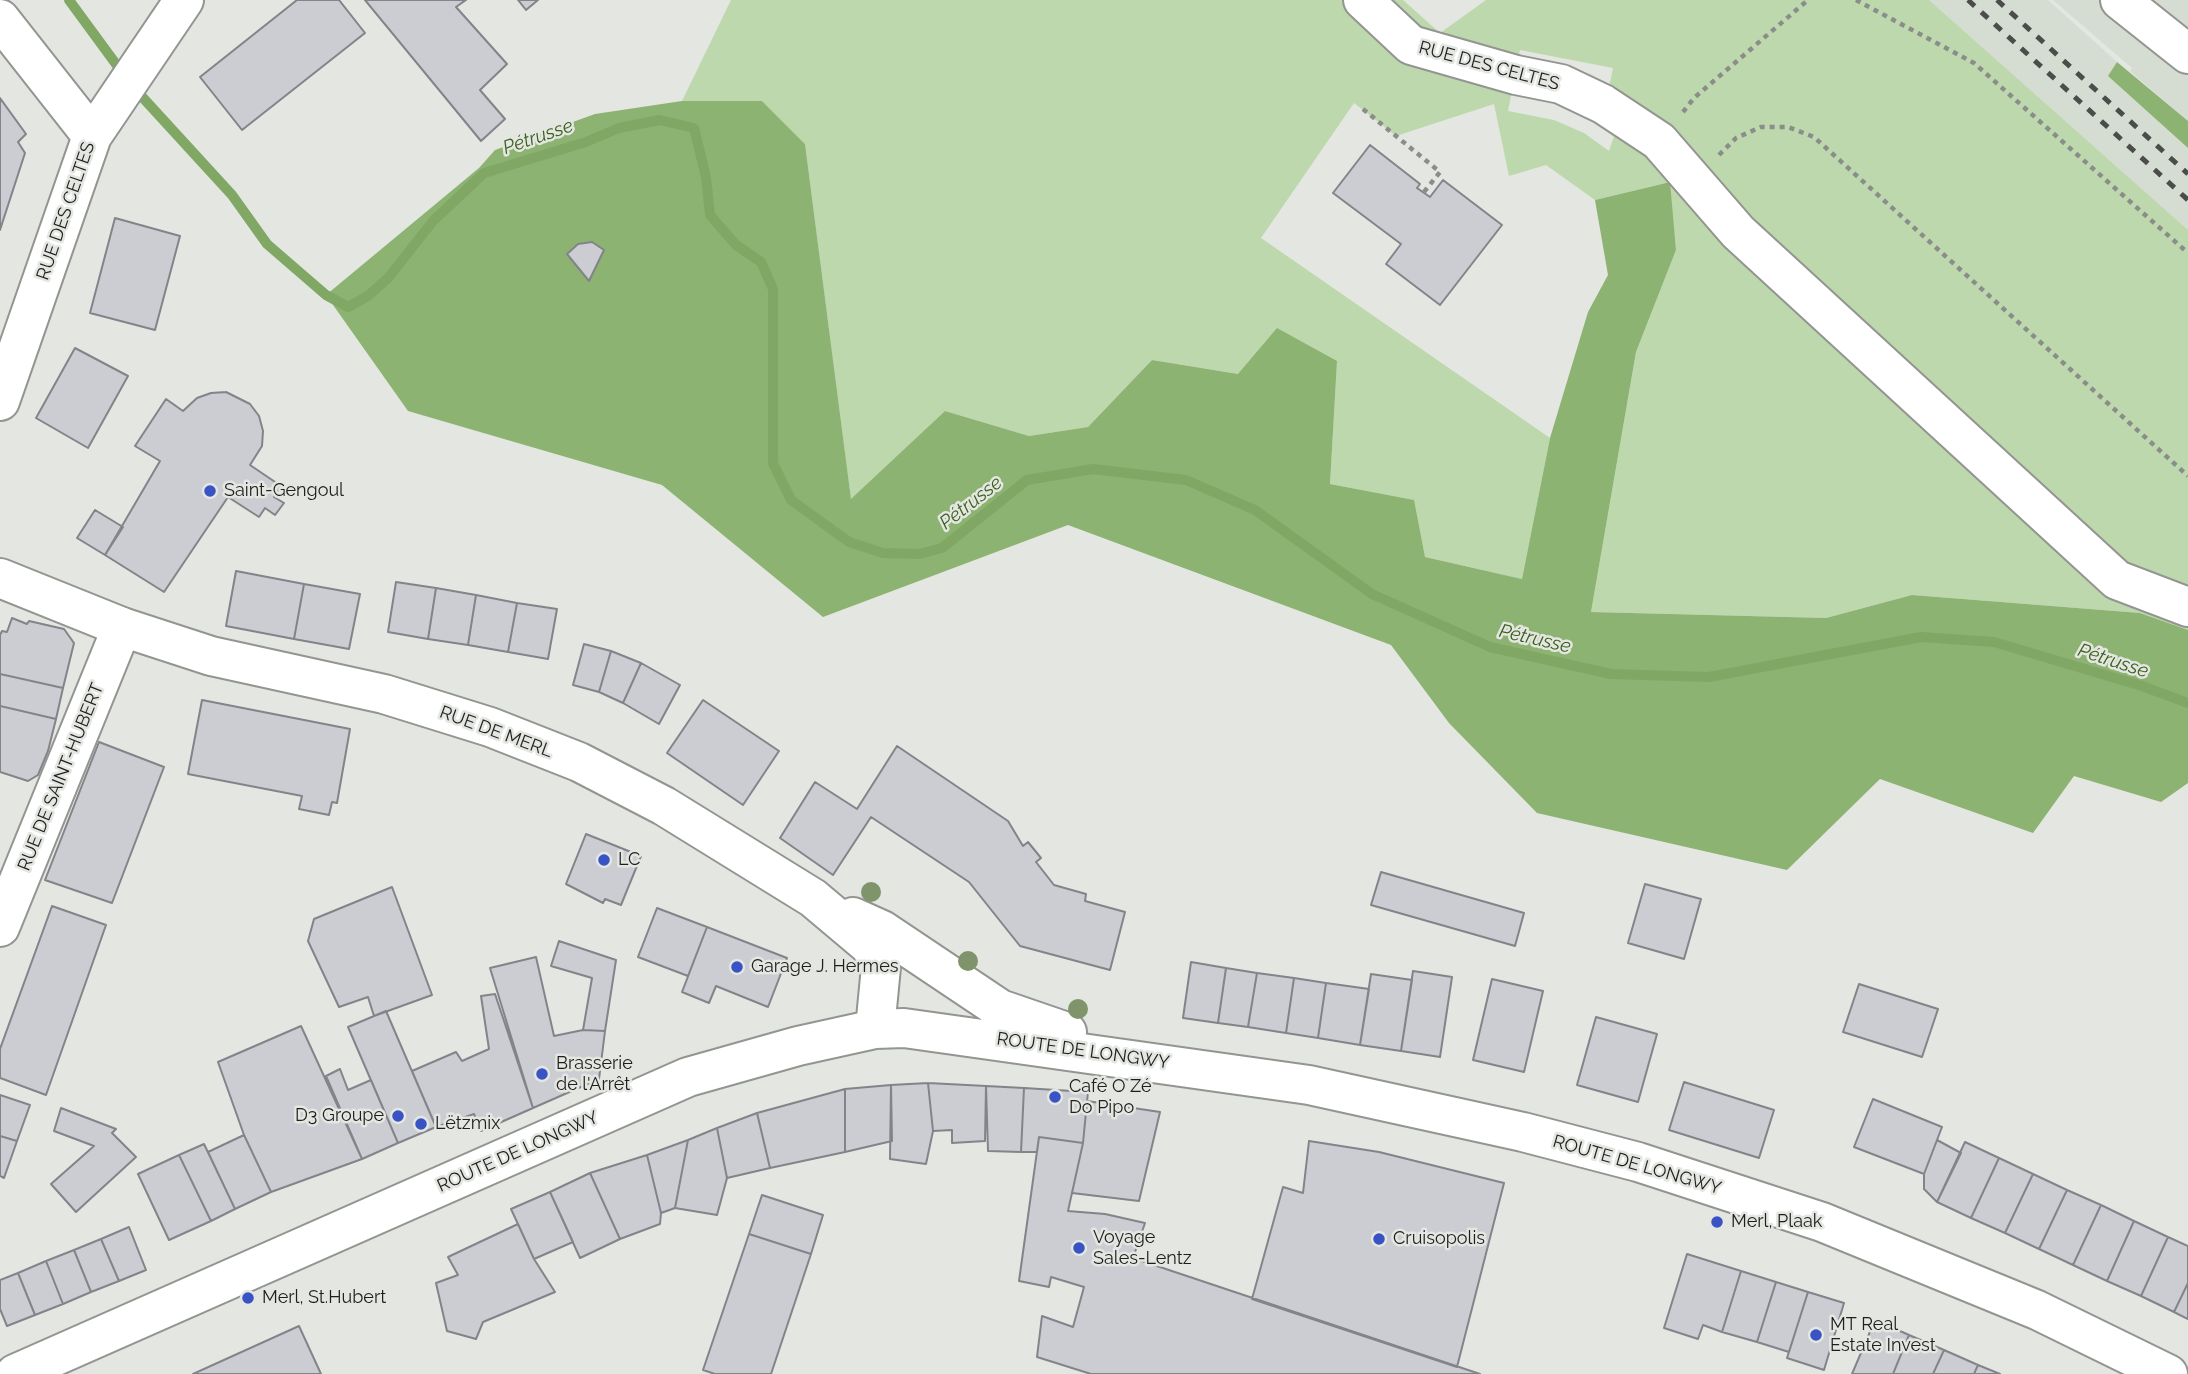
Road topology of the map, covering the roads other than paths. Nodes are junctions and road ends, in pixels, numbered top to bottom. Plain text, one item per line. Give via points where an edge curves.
1 (184, 0) edge
2 (1363, 0) edge
3 (2120, 0) edge
4 (0, 19) edge
5 (2188, 54) edge
6 (92, 136) junction
7 (0, 401) edge
8 (0, 578) edge
9 (2188, 607) edge
10 (122, 627) junction
11 (813, 898) junction
12 (0, 927) edge
13 (875, 1029) junction
14 (1228, 1071) junction
15 (68, 1363) edge
16 (15, 1374) edge
17 (2168, 1374) edge

1 - 6 main road, RUE DES CELTES
2 - 9 main road, RUE DES CELTES via 1411,45 1561,84 1603,104 1659,141 1738,232 2118,580
3 - 5 main road
4 - 6 main road
6 - 7 main road, RUE DES CELTES
8 - 10 main road, RUE DE MERL
10 - 11 main road, RUE DE MERL via 211,656 384,694 490,727 579,762 664,806
10 - 12 main road, RUE DE SAINT-HUBERT
11 - 13 main road, RUE DE MERL via 870,946 881,967
11 - 14 main road via 882,930 1000,1009 1057,1030
13 - 14 main road, ROUTE DE LONGWY via 936,1031
13 - 15 main road, ROUTE DE LONGWY via 688,1077
14 - 17 main road, ROUTE DE LONGWY via 1523,1132 1763,1202 2037,1310
15 - 16 main road, ROUTE DE LONGWY

